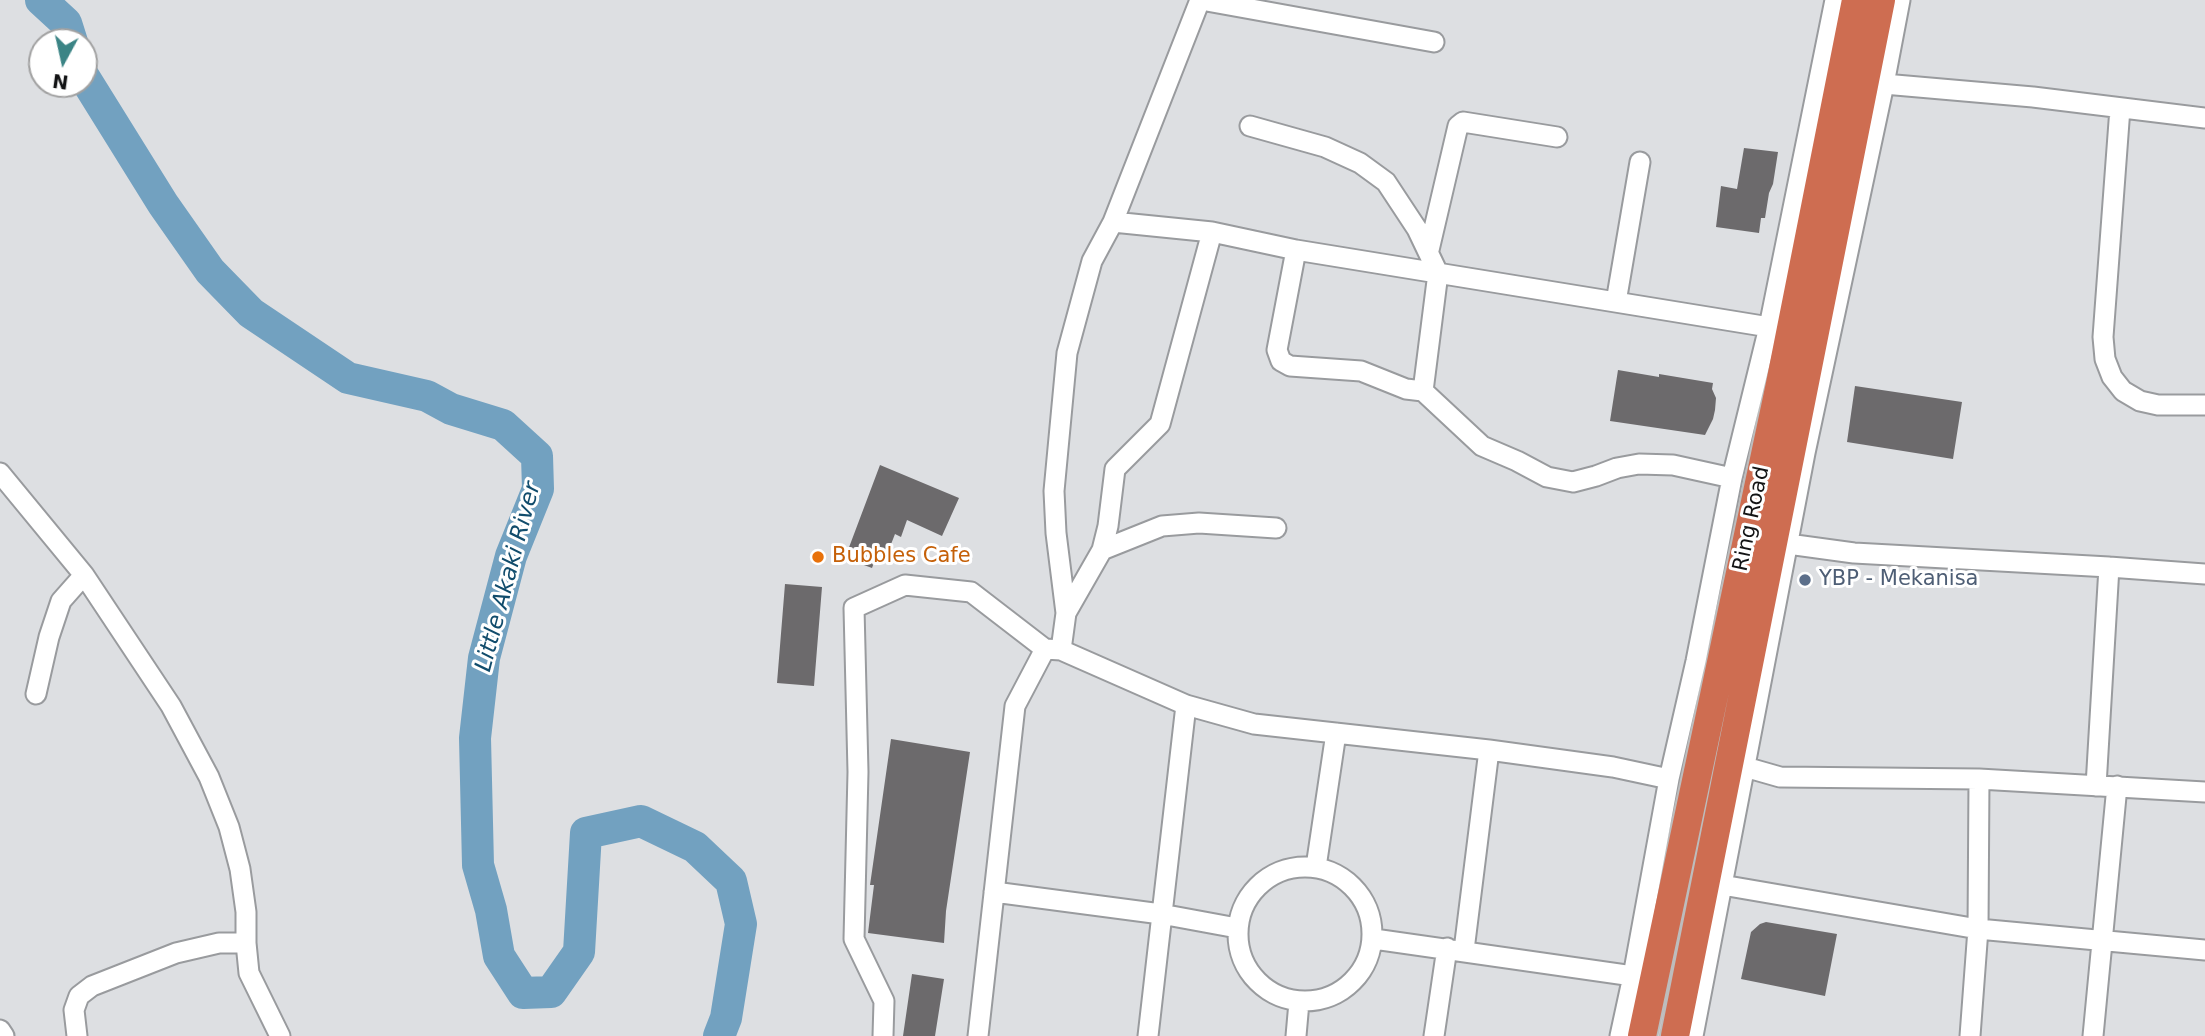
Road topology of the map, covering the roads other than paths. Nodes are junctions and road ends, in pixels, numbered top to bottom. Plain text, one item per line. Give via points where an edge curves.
1 (1201, 0) edge
2 (1835, 0) edge
3 (1856, 0) edge
4 (1881, 0) edge
5 (1900, 0) edge
6 (1434, 41) dead end
7 (1884, 84) junction
8 (2120, 108) junction
9 (2205, 118) edge
10 (1250, 126) dead end
11 (1558, 137) dead end
12 (1640, 162) dead end
13 (1113, 222) junction
14 (1212, 232) junction
15 (1296, 250) junction
16 (1429, 250) junction
17 (1438, 273) junction
18 (1616, 302) junction
19 (1769, 327) junction
20 (1423, 391) junction
21 (2205, 405) edge
22 (0, 473) edge
23 (1732, 478) junction
24 (1276, 528) dead end
25 (1788, 544) junction
26 (1102, 550) junction
27 (2109, 567) junction
28 (2205, 574) edge
29 (83, 575) junction
30 (1066, 613) junction
31 (1053, 650) junction
32 (36, 694) dead end
33 (1186, 705) junction
34 (1336, 733) junction
35 (1489, 750) junction
36 (1745, 767) junction
37 (1669, 779) junction
38 (1979, 779) junction
39 (2096, 786) junction
40 (2117, 786) junction
41 (2205, 792) edge
42 (1316, 867) junction
43 (1722, 885) junction
44 (994, 892) junction
45 (1161, 914) junction
46 (1237, 928) junction
47 (1978, 929) junction
48 (1374, 939) junction
49 (2102, 940) junction
50 (246, 943) junction
51 (1455, 949) junction
52 (2205, 950) edge
53 (1633, 976) junction
54 (1299, 1002) junction
55 (0, 1030) edge
56 (4, 1036) edge
57 (77, 1036) edge
58 (280, 1036) edge
59 (883, 1036) edge
60 (978, 1036) edge
61 (1148, 1036) edge
62 (1296, 1036) edge
63 (1434, 1036) edge
64 (1620, 1036) edge
65 (1642, 1036) edge
66 (1675, 1036) edge
67 (1693, 1036) edge
68 (1970, 1036) edge
69 (2093, 1036) edge

1 - 6 street
1 - 13 street
2 - 19 street
3 - 65 highway, Ring Road
4 - 66 highway, Ring Road
5 - 7 street
7 - 8 street
7 - 25 street
8 - 9 street
8 - 21 street via 2105,359 2123,391 2140,401
10 - 16 street via 1360,163 1386,182
11 - 16 street via 1463,122 1458,126
12 - 18 street
13 - 14 street
13 - 30 street via 1092,261 1063,379 1054,491
14 - 15 street
14 - 26 street via 1160,424 1115,469
15 - 17 street
15 - 20 street via 1277,351 1281,361 1290,366 1361,371
16 - 17 street
17 - 18 street
17 - 20 street
18 - 19 street
19 - 23 street
20 - 23 street via 1482,446 1546,477 1573,482 1639,464 1672,465
22 - 29 street
23 - 37 street
24 - 26 street via 1199,523 1162,526
25 - 27 street via 1854,553
25 - 36 street
26 - 30 street
27 - 28 street
27 - 39 street
29 - 32 street via 61,601
29 - 50 street via 171,706 209,777 240,869
30 - 31 street
31 - 33 street
31 - 44 street via 1015,706
31 - 59 street via 971,592 905,585 854,608 858,772 854,939 884,1001
33 - 34 street via 1254,724
33 - 45 street
34 - 35 street
34 - 42 street
35 - 37 street via 1613,766
35 - 51 street
36 - 38 street via 1780,777
36 - 43 street
37 - 53 street
38 - 39 street
38 - 47 street
39 - 40 street
40 - 41 street
40 - 49 street
42 - 46 street via 1272,874 1255,888
42 - 48 street via 1336,873 1366,902
43 - 47 street
43 - 67 street
44 - 45 street
44 - 60 street
45 - 46 street
45 - 61 street
46 - 54 street via 1239,949 1260,984
47 - 49 street
47 - 68 street
48 - 51 street
48 - 54 street via 1367,963 1355,980 1319,1000
49 - 52 street
49 - 69 street
50 - 57 street via 219,943 176,953 92,986 79,996 74,1010
50 - 58 street via 249,973
51 - 53 street
51 - 63 street
53 - 64 street
54 - 62 street
55 - 56 street

